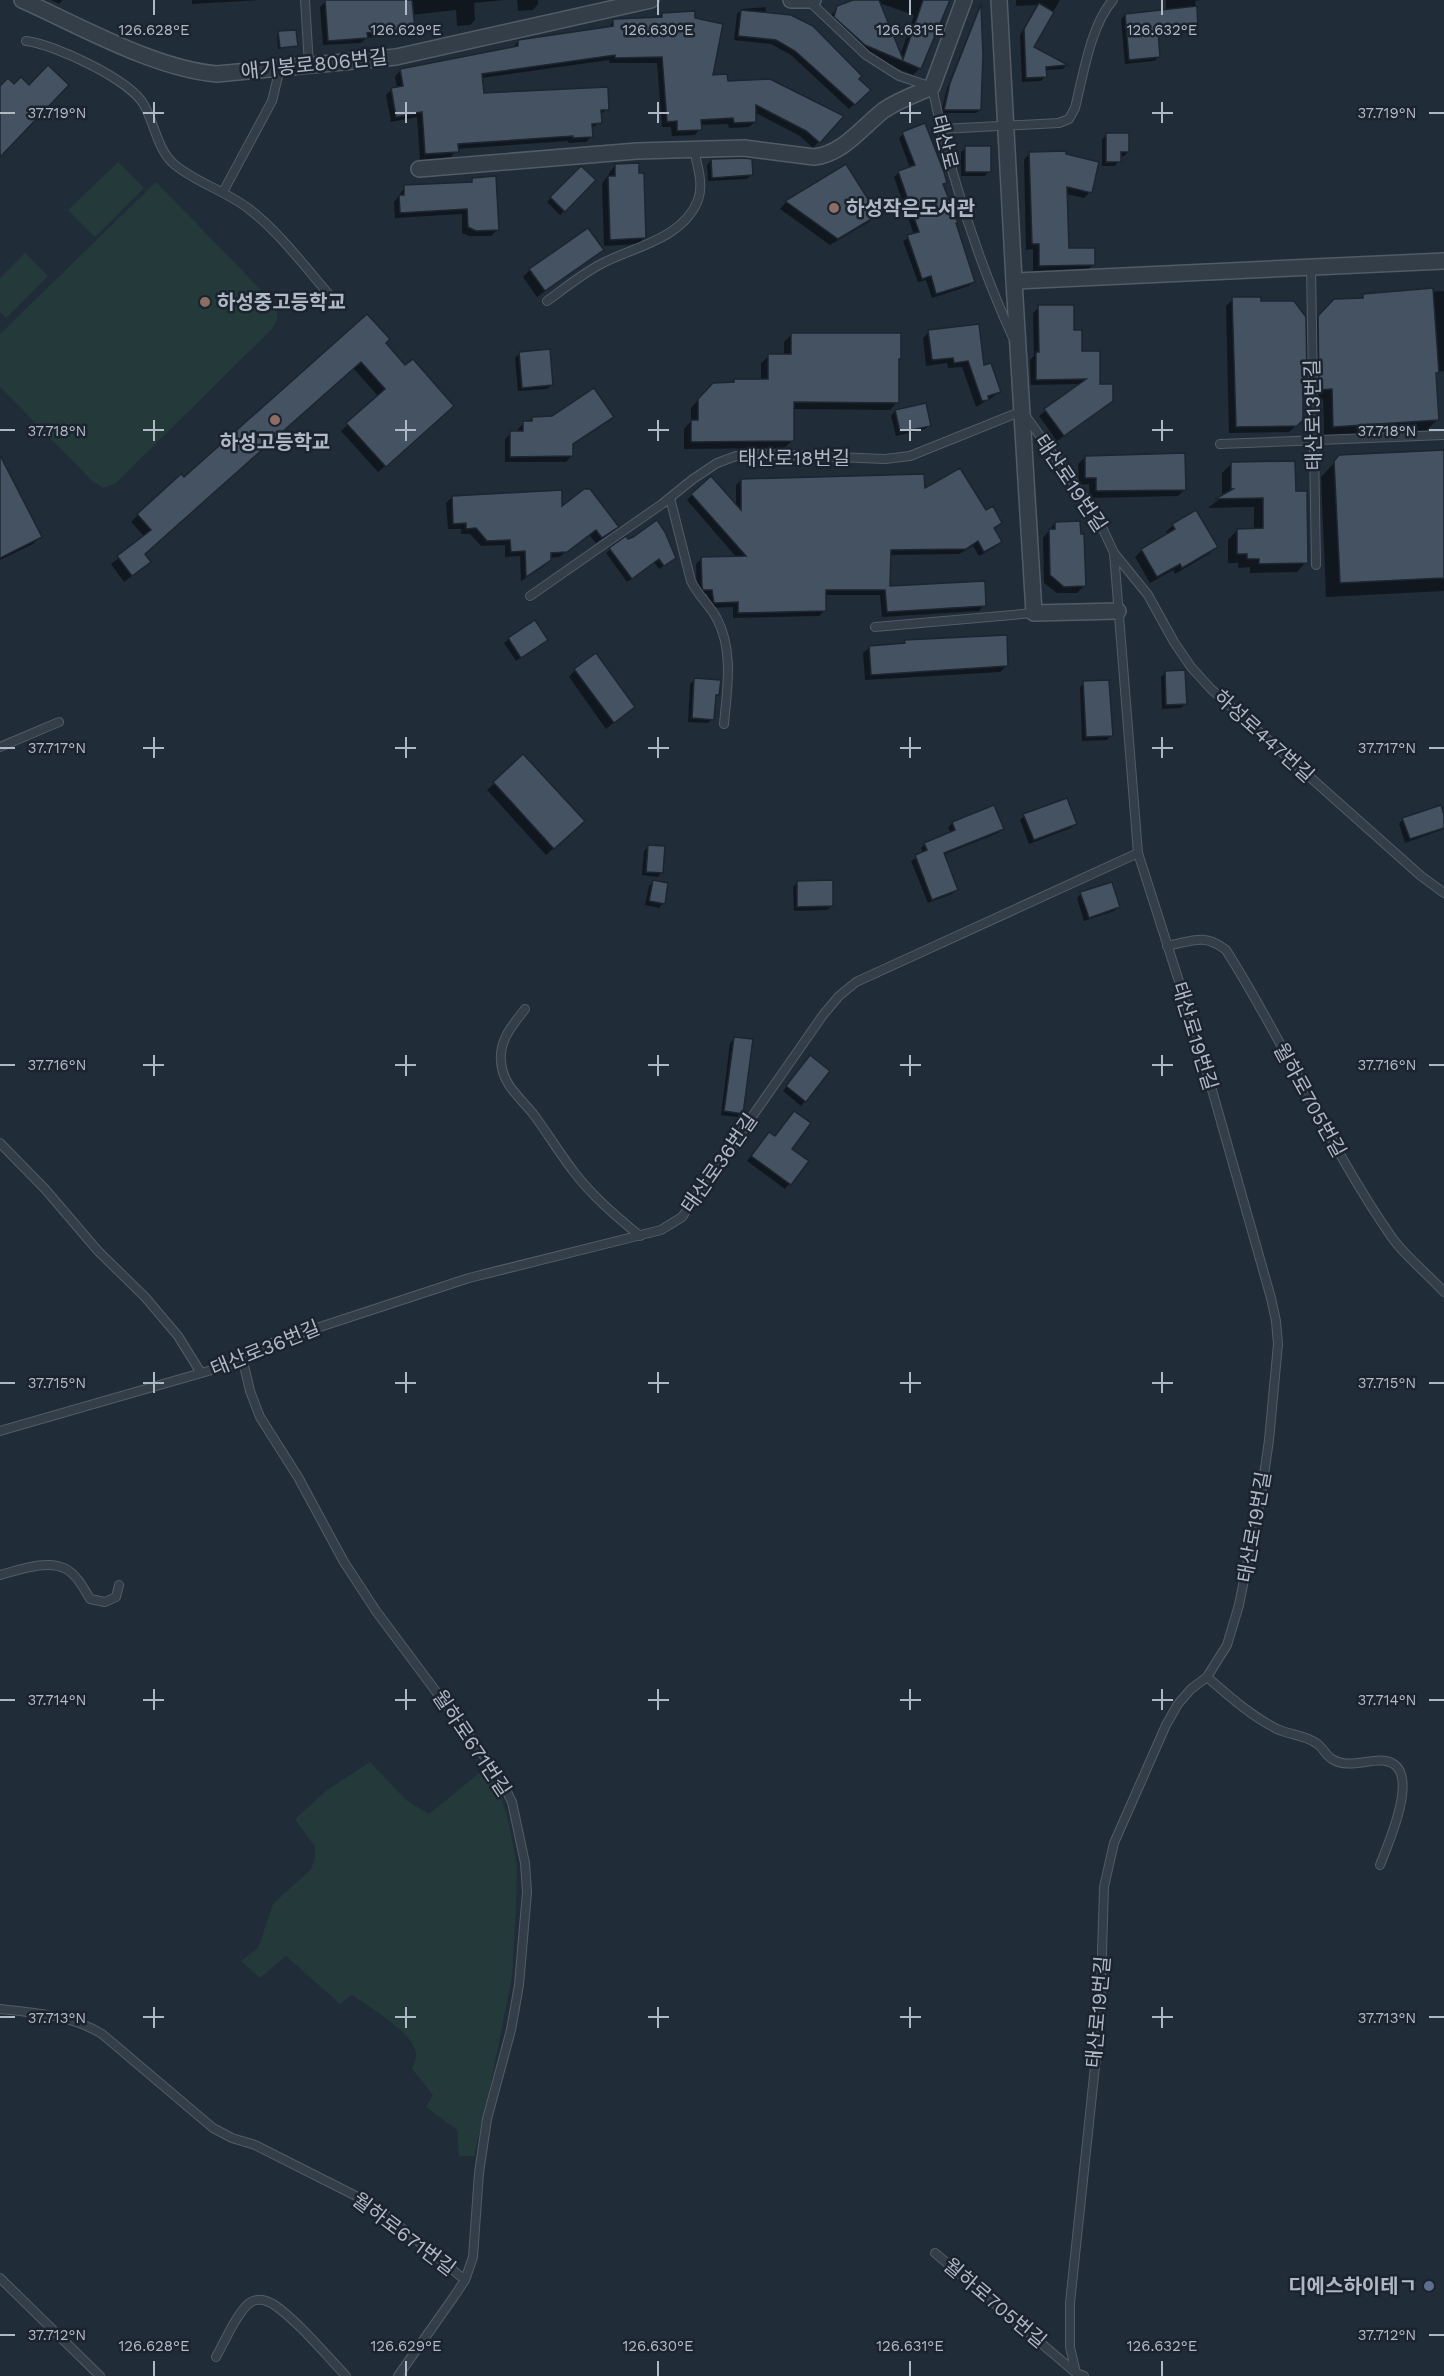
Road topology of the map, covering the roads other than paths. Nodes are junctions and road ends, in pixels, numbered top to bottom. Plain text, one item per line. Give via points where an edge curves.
1 (22, 0) edge
2 (305, 0) edge
3 (651, 0) edge
4 (791, 0) edge
5 (964, 0) edge
6 (999, 0) edge
7 (1113, 0) edge
8 (811, 1) edge
9 (26, 40) dead end
10 (309, 65) junction
11 (280, 69) junction
12 (932, 87) junction
13 (1007, 126) junction
14 (941, 129) junction
15 (694, 150) junction
16 (419, 169) dead end
17 (223, 192) junction
18 (1444, 261) edge
19 (1311, 266) junction
20 (1014, 281) junction
21 (548, 300) dead end
22 (339, 306) dead end
23 (1018, 350) junction
24 (1022, 411) junction
25 (1444, 435) edge
26 (1313, 440) junction
27 (1220, 444) dead end
28 (670, 498) junction
29 (1114, 553) junction
30 (1316, 565) dead end
31 (530, 596) dead end
32 (1118, 611) junction
33 (1034, 614) junction
34 (875, 627) dead end
35 (59, 722) dead end
36 (724, 724) dead end
37 (0, 747) edge
38 (1138, 854) junction
39 (1444, 893) edge
40 (1167, 946) junction
41 (525, 1009) dead end
42 (0, 1143) edge
43 (640, 1236) junction
44 (1444, 1292) edge
45 (243, 1361) junction
46 (201, 1373) junction
47 (0, 1431) edge
48 (0, 1575) edge
49 (118, 1585) dead end
50 (1207, 1677) junction
51 (1380, 1865) dead end
52 (0, 2009) edge
53 (935, 2253) dead end
54 (0, 2278) edge
55 (465, 2280) junction
56 (216, 2357) dead end
57 (1080, 2374) edge
58 (100, 2376) edge
59 (346, 2376) edge
60 (399, 2376) edge

1 - 11 street, 애기봉로806번길 via 154,60 178,67 217,74
2 - 10 lane
3 - 10 street, 애기봉로806번길 via 396,57
4 - 8 street
5 - 12 street, 태산로
6 - 13 street, 태산로
7 - 13 lane via 1096,33 1069,119
8 - 12 lane via 866,55 899,76
9 - 17 lane via 52,47 128,87 146,106 166,155 174,164
10 - 11 street, 애기봉로806번길
11 - 17 lane via 272,101
12 - 14 lane, 태산로
12 - 15 street via 886,109 826,156 744,148
13 - 14 lane
13 - 20 street, 태산로
14 - 23 lane, 태산로 via 975,242
15 - 16 street via 603,153
15 - 21 lane via 699,198 682,222 662,237 599,265
17 - 22 lane via 260,218
18 - 19 street
19 - 20 street
19 - 26 lane, 태산로13번길
20 - 23 street, 태산로
23 - 24 street, 태산로
24 - 28 lane, 태산로18번길 via 910,456 736,456 717,463
24 - 29 lane, 태산로19번길 via 1096,514
24 - 33 street, 태산로
25 - 26 lane
26 - 27 lane
26 - 30 lane, 태산로13번길
28 - 31 lane, 태산로18번길
28 - 36 lane via 691,581 717,618 725,638 728,672
29 - 32 lane, 태산로19번길
29 - 39 lane, 하성로447번길 via 1148,595 1191,667 1211,689
32 - 33 street
32 - 38 lane, 태산로19번길
33 - 34 lane
35 - 37 lane
38 - 40 lane, 태산로19번길
38 - 43 lane, 태산로36번길 via 856,982 823,1015 682,1216 661,1230
40 - 44 lane, 월하로705번길 via 1201,939 1214,940 1227,950 1328,1136 1393,1239
40 - 50 lane, 태산로19번길 via 1271,1298 1278,1344 1264,1473 1239,1605 1227,1645
41 - 43 lane via 501,1046 507,1082 586,1187
42 - 46 lane, 태산로36번길 via 145,1297 178,1336
43 - 45 lane, 태산로36번길 via 468,1278 274,1342
45 - 46 lane, 태산로36번길
45 - 55 lane, 월하로671번길 via 260,1417 344,1562 499,1776 512,1802 519,1830 527,1892 519,1985 487,2119 472,2257
46 - 47 lane, 태산로36번길
48 - 49 lane via 46,1565 66,1569 90,1599 105,1602 116,1598
50 - 51 lane via 1256,1718 1318,1744 1332,1759 1349,1764 1383,1759 1396,1765 1402,1778 1402,1797
50 - 57 lane, 태산로19번길 via 1178,1704 1166,1725 1114,1844 1104,1887 1100,2019 1070,2303 1070,2347
52 - 55 lane, 월하로671번길 via 86,2024 213,2128 356,2196 386,2215
53 - 57 lane, 월하로705번길
54 - 58 lane
55 - 60 lane, 월하로671번길
56 - 59 lane via 244,2309 261,2299 290,2319

